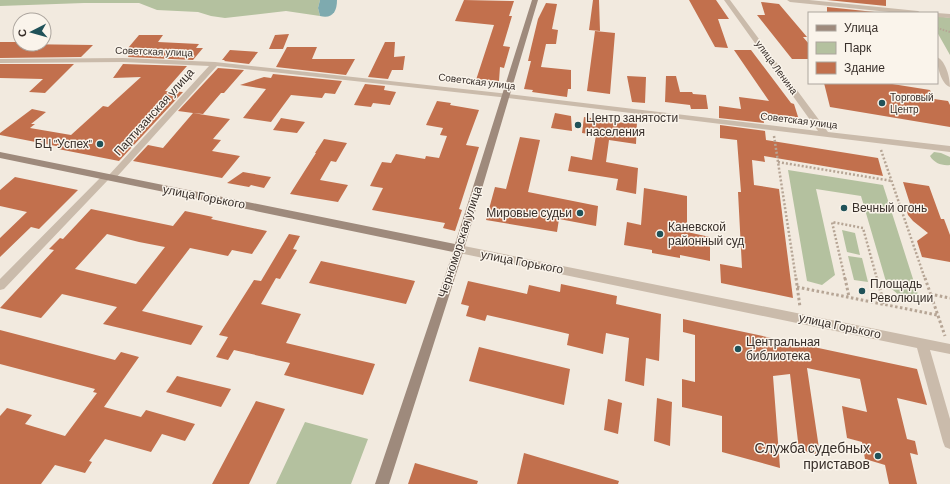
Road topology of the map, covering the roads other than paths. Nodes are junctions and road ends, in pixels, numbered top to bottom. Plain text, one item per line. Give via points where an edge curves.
1 (535, 0) edge
2 (727, 0) edge
3 (790, 0) edge
4 (904, 12) edge
5 (938, 15) edge
6 (950, 16) edge
7 (0, 61) edge
8 (938, 61) edge
9 (215, 64) junction
10 (950, 85) edge
11 (506, 96) junction
12 (826, 135) junction
13 (950, 149) edge
14 (0, 155) edge
15 (109, 178) junction
16 (458, 249) junction
17 (0, 286) edge
18 (922, 343) junction
19 (948, 345) edge
20 (950, 442) edge
21 (382, 484) edge

1 - 11 main road, Черноморская улица
2 - 12 street, улица Ленина
3 - 4 street
5 - 6 street
7 - 9 street, Советская улица via 123,60
8 - 10 street
9 - 11 street, Советская улица
9 - 15 street, Партизанская улица
11 - 12 street, Советская улица
11 - 16 main road, Черноморская улица
12 - 13 street, Советская улица
14 - 15 main road, улица Горького
15 - 16 main road, улица Горького
15 - 17 street, Партизанская улица
16 - 18 street, улица Горького
16 - 21 main road, Черноморская улица
18 - 19 street, улица Горького
18 - 20 street

